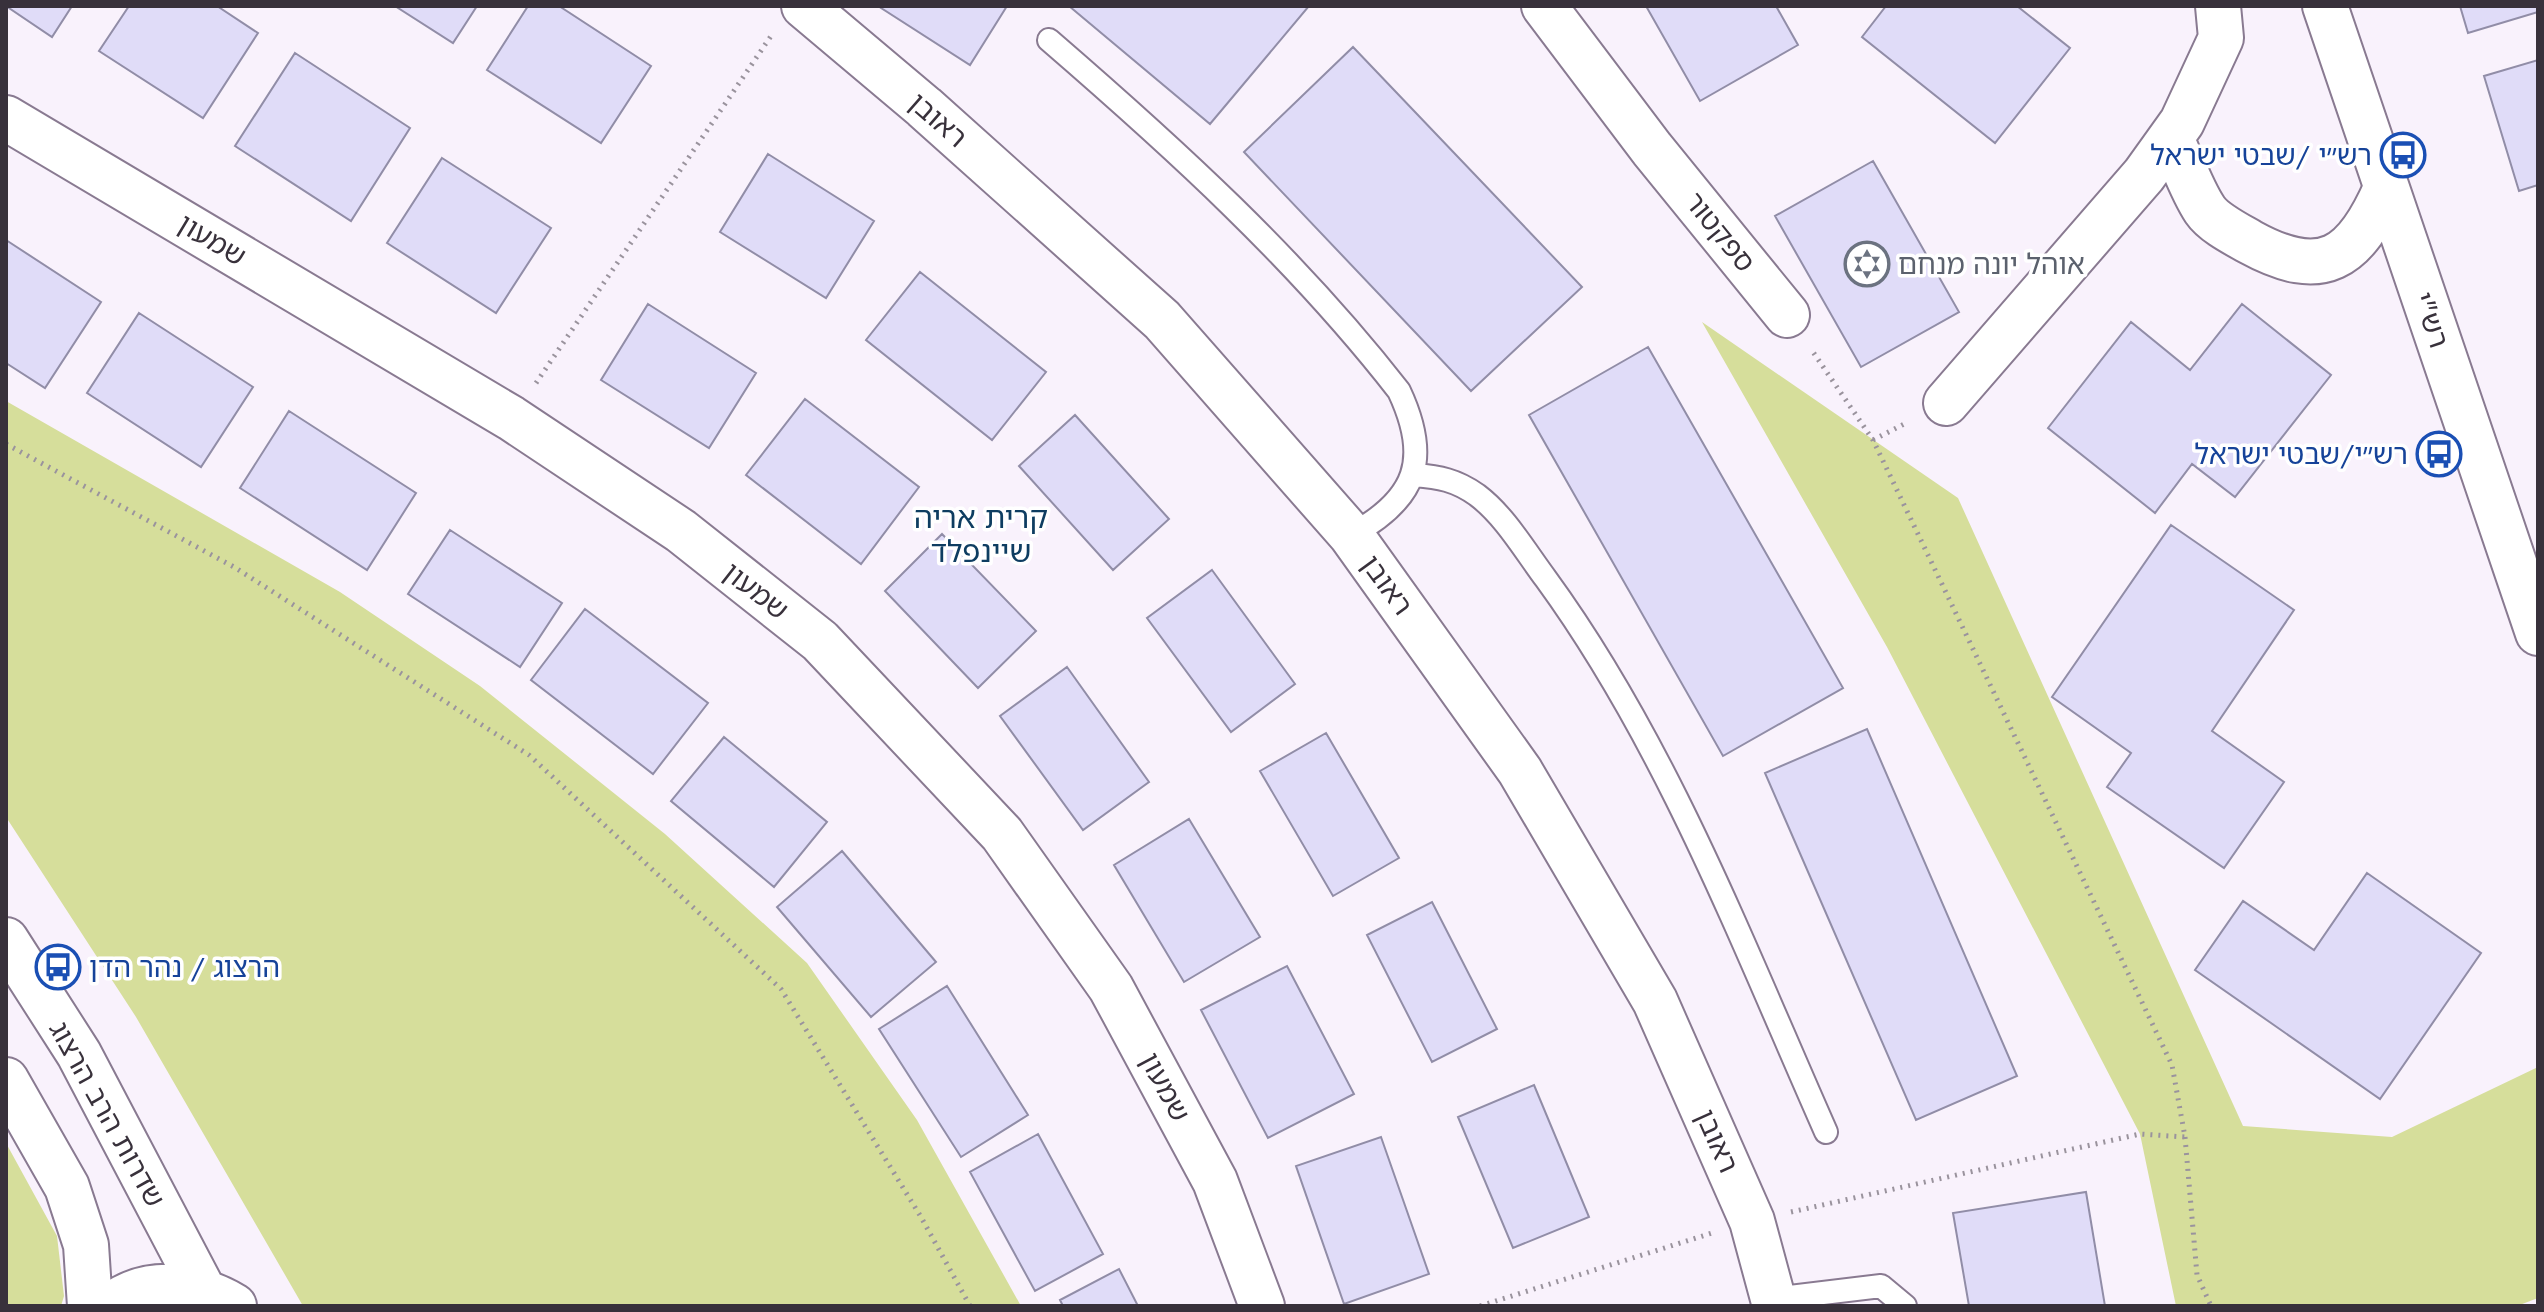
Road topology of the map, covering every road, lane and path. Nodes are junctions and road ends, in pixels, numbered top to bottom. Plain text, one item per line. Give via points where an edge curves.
1 (1544, 6) edge
2 (2218, 6) edge
3 (2325, 6) edge
4 (789, 19) edge
5 (1049, 40) dead end
6 (6, 118) edge
7 (2171, 138) junction
8 (2386, 188) junction
9 (1787, 315) joint
10 (1946, 403) dead end
11 (511, 418) junction
12 (6, 444) edge
13 (1415, 475) junction
14 (1351, 535) junction
15 (2538, 633) edge
16 (6, 940) edge
17 (6, 1080) edge
18 (1826, 1132) dead end
19 (2185, 1137) junction
20 (1752, 1221) junction
21 (218, 1298) edge
22 (1774, 1302) edge
23 (90, 1306) edge
24 (111, 1306) edge
25 (970, 1306) edge
26 (1262, 1306) edge
27 (1480, 1306) edge
28 (1905, 1306) edge
29 (2211, 1306) edge

1 - 9 street, ספקטור
2 - 7 street via 2221,38
3 - 8 street, רש"י
4 - 11 path
4 - 14 street, ראובן via 924,107 1162,320
5 - 13 lane via 1247,219 1378,363 1412,417
6 - 11 street, שמעון
7 - 8 street via 2206,212 2282,259 2337,256 2358,240
7 - 10 street
8 - 15 street, רש"י
9 - 19 path via 1873,440 2172,1065
11 - 26 street, שמעון via 681,531 820,641 1002,834 1111,988 1215,1181
12 - 25 path via 234,567 529,755 781,989
13 - 14 lane via 1375,522
13 - 18 lane via 1450,478 1478,496 1510,530 1571,614 1671,793
14 - 20 street, ראובן via 1528,784 1655,1001
16 - 21 street, שדרות הרב הרצוג via 79,1054
17 - 23 street via 67,1187 86,1245
19 - 20 path via 2140,1134
19 - 29 path via 2197,1275
20 - 22 street, ראובן
20 - 27 path
21 - 24 street via 174,1286 145,1289
22 - 28 lane via 1881,1286

